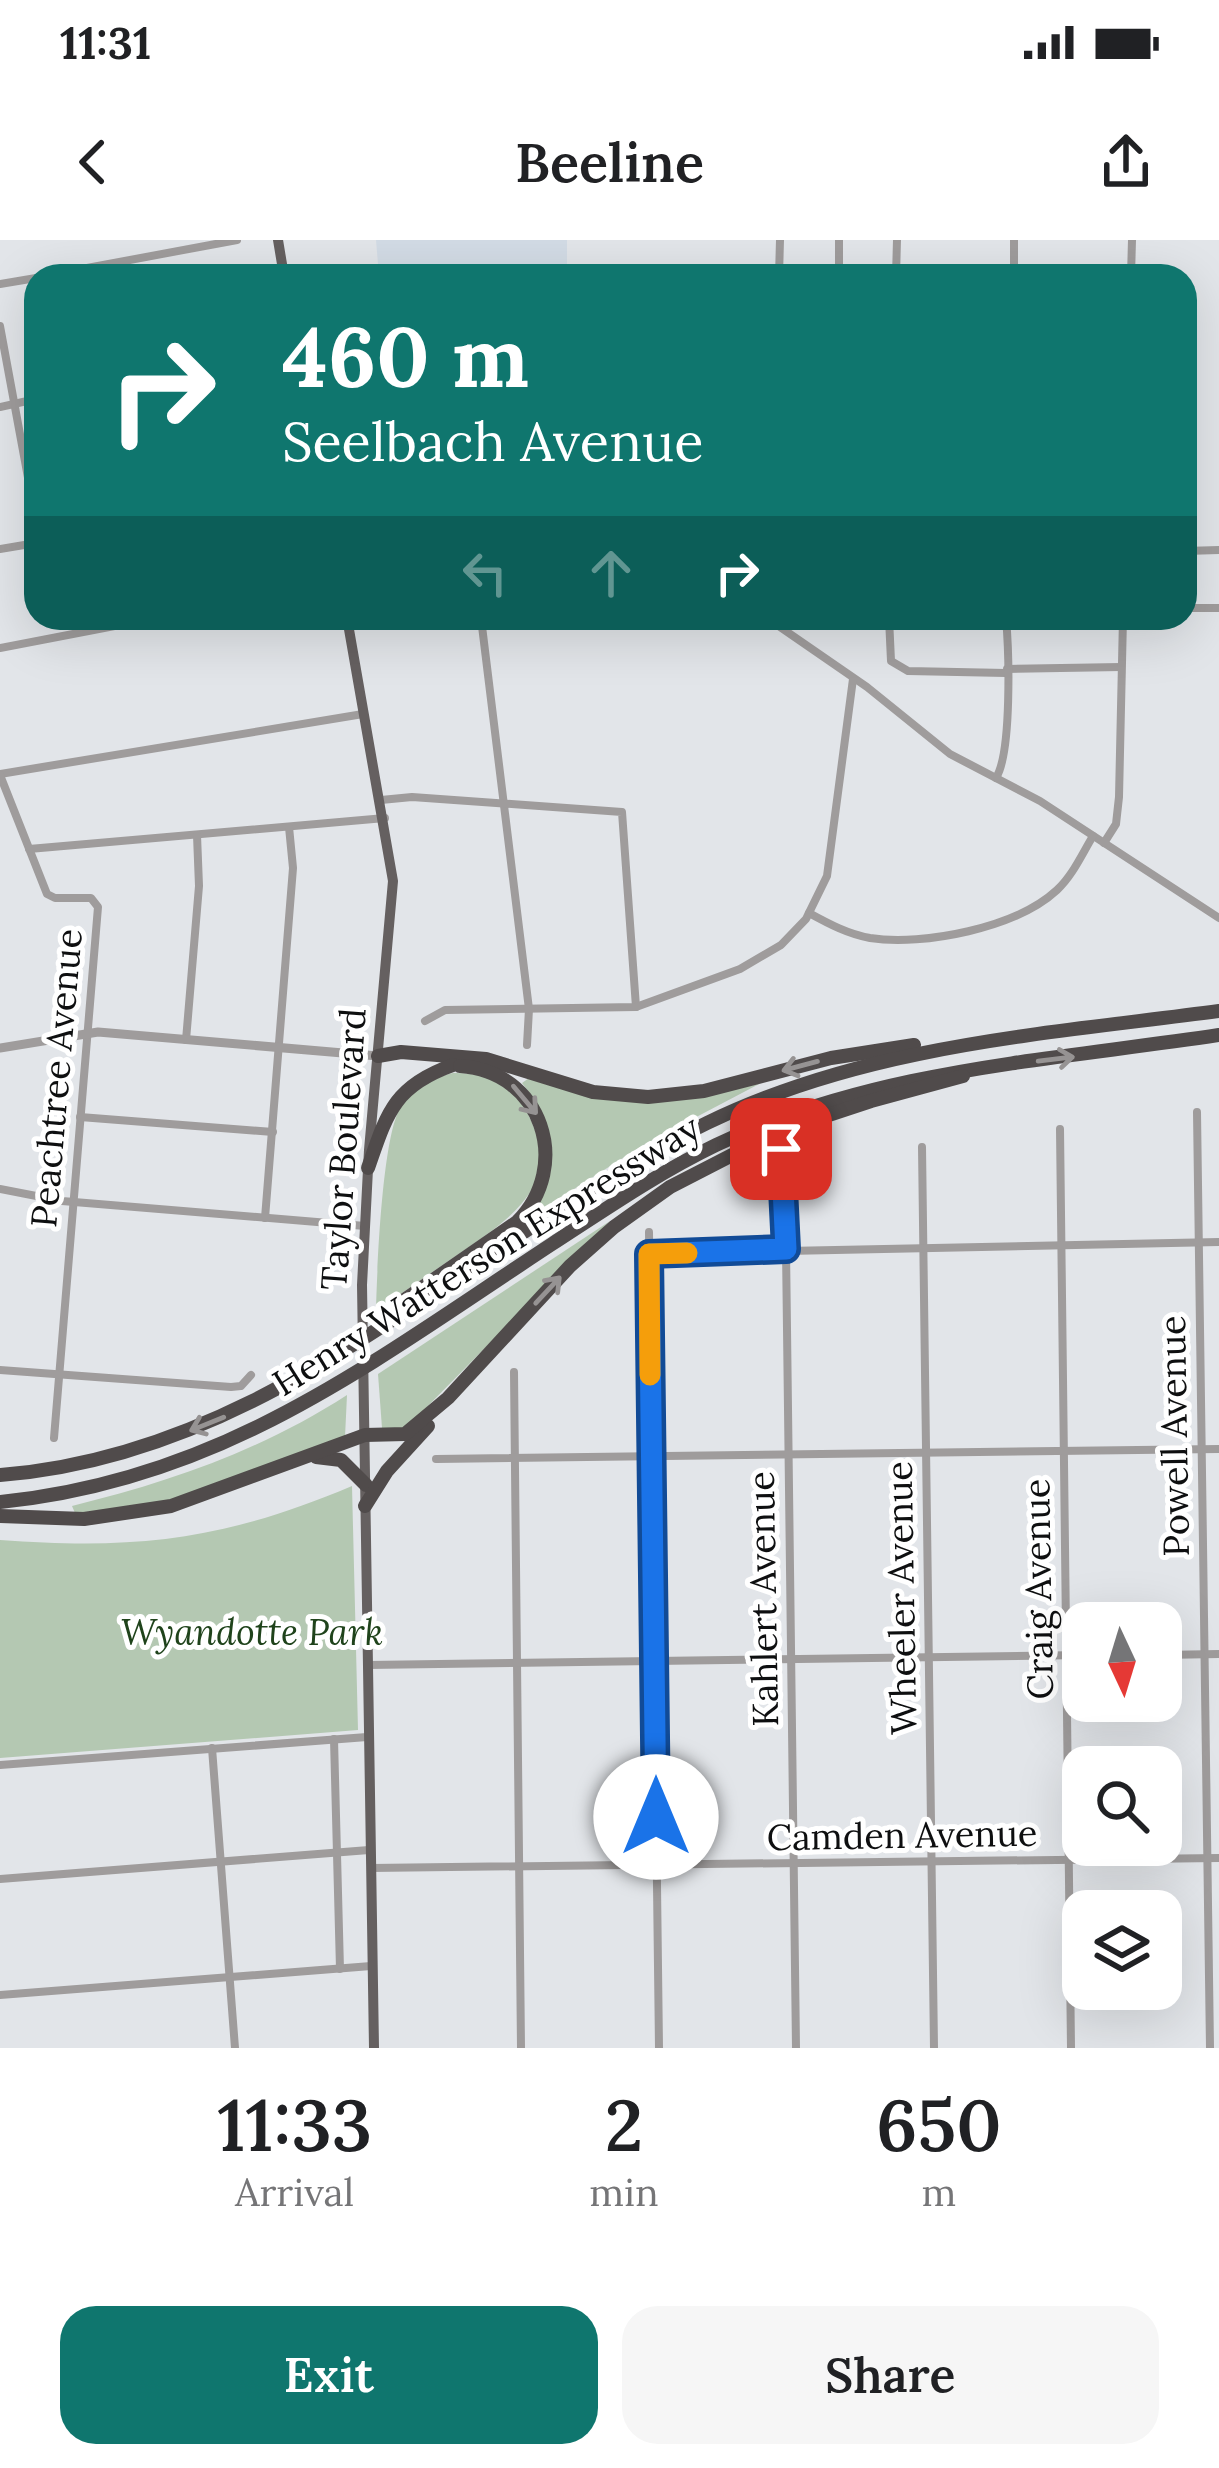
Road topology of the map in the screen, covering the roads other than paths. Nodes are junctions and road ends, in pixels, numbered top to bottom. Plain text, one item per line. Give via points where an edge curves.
1 (236, 240) edge
2 (109, 264) edge
3 (0, 326) edge
4 (24, 401) edge
5 (15, 403) junction
6 (0, 407) edge
7 (24, 453) edge
8 (94, 630) edge
9 (349, 630) edge
10 (482, 630) edge
11 (784, 630) edge
12 (890, 630) edge
13 (1006, 630) edge
14 (1123, 630) edge
15 (0, 648) edge
16 (1121, 667) junction
17 (1006, 671) junction
18 (853, 679) junction
19 (363, 714) junction
20 (0, 775) edge
21 (996, 778) junction
22 (381, 800) junction
23 (503, 804) junction
24 (385, 818) junction
25 (289, 827) junction
26 (197, 835) junction
27 (1094, 836) junction
28 (1104, 843) junction
29 (29, 849) junction
30 (809, 913) junction
31 (1219, 918) edge
32 (636, 1007) junction
33 (529, 1009) junction
34 (1219, 1011) edge
35 (425, 1021) dead end
36 (87, 1034) junction
37 (1219, 1035) edge
38 (186, 1040) junction
39 (527, 1045) dead end
40 (957, 1046) junction
41 (0, 1048) edge
42 (280, 1048) junction
43 (378, 1056) junction
44 (453, 1065) junction
45 (982, 1068) junction
46 (1198, 1112) dead end
47 (80, 1117) junction
48 (1060, 1129) dead end
49 (273, 1132) junction
50 (922, 1147) dead end
51 (781, 1149) dead end
52 (368, 1168) junction
53 (0, 1190) edge
54 (73, 1202) junction
55 (265, 1218) junction
56 (364, 1226) junction
57 (650, 1232) dead end
58 (1198, 1242) junction
59 (1219, 1242) edge
60 (1060, 1248) junction
61 (786, 1249) junction
62 (923, 1250) junction
63 (649, 1254) junction
64 (381, 1326) junction
65 (0, 1370) edge
66 (60, 1372) junction
67 (514, 1372) dead end
68 (251, 1375) dead end
69 (448, 1398) junction
70 (365, 1436) junction
71 (54, 1438) dead end
72 (1200, 1449) junction
73 (1219, 1449) edge
74 (1063, 1451) junction
75 (926, 1453) junction
76 (788, 1455) junction
77 (651, 1456) junction
78 (310, 1457) junction
79 (513, 1458) junction
80 (436, 1459) dead end
81 (0, 1475) edge
82 (366, 1485) junction
83 (0, 1502) edge
84 (365, 1506) junction
85 (0, 1516) edge
86 (1065, 1602) edge
87 (1182, 1654) edge
88 (1205, 1654) junction
89 (1219, 1654) edge
90 (1062, 1655) edge
91 (929, 1657) junction
92 (791, 1659) junction
93 (656, 1661) junction
94 (516, 1662) junction
95 (368, 1665) junction
96 (368, 1736) junction
97 (334, 1739) junction
98 (212, 1748) junction
99 (0, 1765) edge
100 (369, 1850) junction
101 (339, 1852) junction
102 (1182, 1858) edge
103 (1214, 1858) edge
104 (1062, 1859) edge
105 (220, 1862) junction
106 (931, 1862) junction
107 (794, 1863) junction
108 (656, 1865) junction
109 (1069, 1866) edge
110 (518, 1867) junction
111 (370, 1868) junction
112 (0, 1879) edge
113 (371, 1966) junction
114 (340, 1969) junction
115 (230, 1977) junction
116 (0, 1995) edge
117 (236, 2048) edge
118 (374, 2048) edge
119 (521, 2048) edge
120 (659, 2048) edge
121 (796, 2048) edge
122 (934, 2048) edge
123 (1071, 2048) edge
124 (1210, 2048) edge

1 - 2 street
3 - 5 street
4 - 5 street
5 - 6 street
5 - 7 street
8 - 15 street
9 - 19 main road, Taylor Boulevard
10 - 23 street
11 - 18 street
12 - 17 street via 898,668
13 - 17 street
14 - 16 street
16 - 17 street
16 - 28 street via 1118,809
17 - 21 street via 1004,759
18 - 21 street via 950,754
18 - 30 street via 831,859
19 - 20 street
19 - 22 main road, Taylor Boulevard
20 - 29 street, Peachtree Avenue
21 - 27 street
22 - 23 street
22 - 24 main road, Taylor Boulevard
23 - 32 street via 622,812
23 - 33 street
24 - 25 street
24 - 43 main road, Taylor Boulevard via 394,881
25 - 26 street
25 - 42 street
26 - 29 street
26 - 38 street
27 - 28 street
27 - 30 street via 1054,893 991,927 871,938
28 - 31 street
29 - 36 street, Peachtree Avenue via 50,897 97,903
30 - 32 street via 755,961
32 - 33 street
33 - 35 street via 445,1010
33 - 39 street
34 - 40 highway, Henry Watterson Expressway
36 - 38 street
36 - 41 street
36 - 47 street, Peachtree Avenue
45 -> 37 highway, Henry Watterson Expressway
38 - 42 street
40 -> 43 highway via 857,1053 648,1097 593,1092 486,1059
40 - 64 highway, Henry Watterson Expressway via 809,1081 710,1122
42 - 43 street
42 - 49 street
43 - 44 highway
43 - 52 main road, Taylor Boulevard
44 - 52 highway via 402,1094
44 -> 64 highway via 483,1069 523,1094 545,1137 544,1178 517,1222 384,1314
69 -> 45 highway via 570,1266 687,1176 794,1126
45 - 83 highway, Henry Watterson Expressway via 834,1098 715,1146 254,1431 169,1467
46 - 58 street, Powell Avenue
47 - 49 street
47 - 54 street, Peachtree Avenue
48 - 60 street, Craig Avenue
49 - 55 street
50 - 62 street, Wheeler Avenue
51 - 61 street, Kahlert Avenue
52 - 56 main road, Taylor Boulevard
53 - 54 street
54 - 55 street
54 - 66 street, Peachtree Avenue
55 - 56 street
56 - 70 main road, Taylor Boulevard
57 - 63 street
58 - 59 street
58 - 60 street
58 - 72 street, Powell Avenue
60 - 62 street
60 - 74 street, Craig Avenue
61 - 62 street
61 - 63 street
61 - 76 street, Kahlert Avenue
62 - 75 street, Wheeler Avenue
63 - 77 street
64 -> 81 highway, Henry Watterson Expressway via 269,1395 176,1437 87,1463
65 - 66 street
66 - 68 street via 231,1387
66 - 71 street, Peachtree Avenue
67 - 79 street
69 - 70 highway via 405,1434
69 - 84 highway
70 - 78 highway
70 - 82 main road, Taylor Boulevard
72 - 73 street
72 - 74 street
72 - 88 street, Powell Avenue
74 - 75 street
74 - 86 street, Craig Avenue
75 - 76 street
75 - 91 street, Wheeler Avenue
76 - 77 street
76 - 92 street, Kahlert Avenue
77 - 79 street
77 - 93 street
78 - 82 highway via 341,1460
78 - 85 highway via 146,1512
79 - 80 street
79 - 94 street
82 - 84 main road, Taylor Boulevard
84 - 95 main road, Taylor Boulevard
87 - 88 street
88 - 89 street
88 - 103 street, Powell Avenue
90 - 91 street
91 - 92 street
91 - 106 street, Wheeler Avenue
92 - 93 street
92 - 107 street, Kahlert Avenue
93 - 94 street
93 - 108 street
94 - 95 street
94 - 110 street
95 - 96 main road, Taylor Boulevard
96 - 97 street
96 - 100 main road, Taylor Boulevard
97 - 98 street
97 - 101 street
98 - 99 street
98 - 105 street
100 - 101 street
100 - 111 main road, Taylor Boulevard
101 - 105 street
101 - 114 street
102 - 103 street, Camden Avenue
103 - 124 street, Powell Avenue
104 - 106 street, Camden Avenue
105 - 112 street
105 - 115 street
106 - 107 street, Camden Avenue
106 - 122 street, Wheeler Avenue
107 - 108 street, Camden Avenue
107 - 121 street, Kahlert Avenue
108 - 110 street, Camden Avenue
108 - 120 street
109 - 123 street, Craig Avenue
110 - 111 street, Camden Avenue
110 - 119 street
111 - 113 main road, Taylor Boulevard
113 - 114 street
113 - 118 main road, Taylor Boulevard
114 - 115 street
115 - 116 street
115 - 117 street

